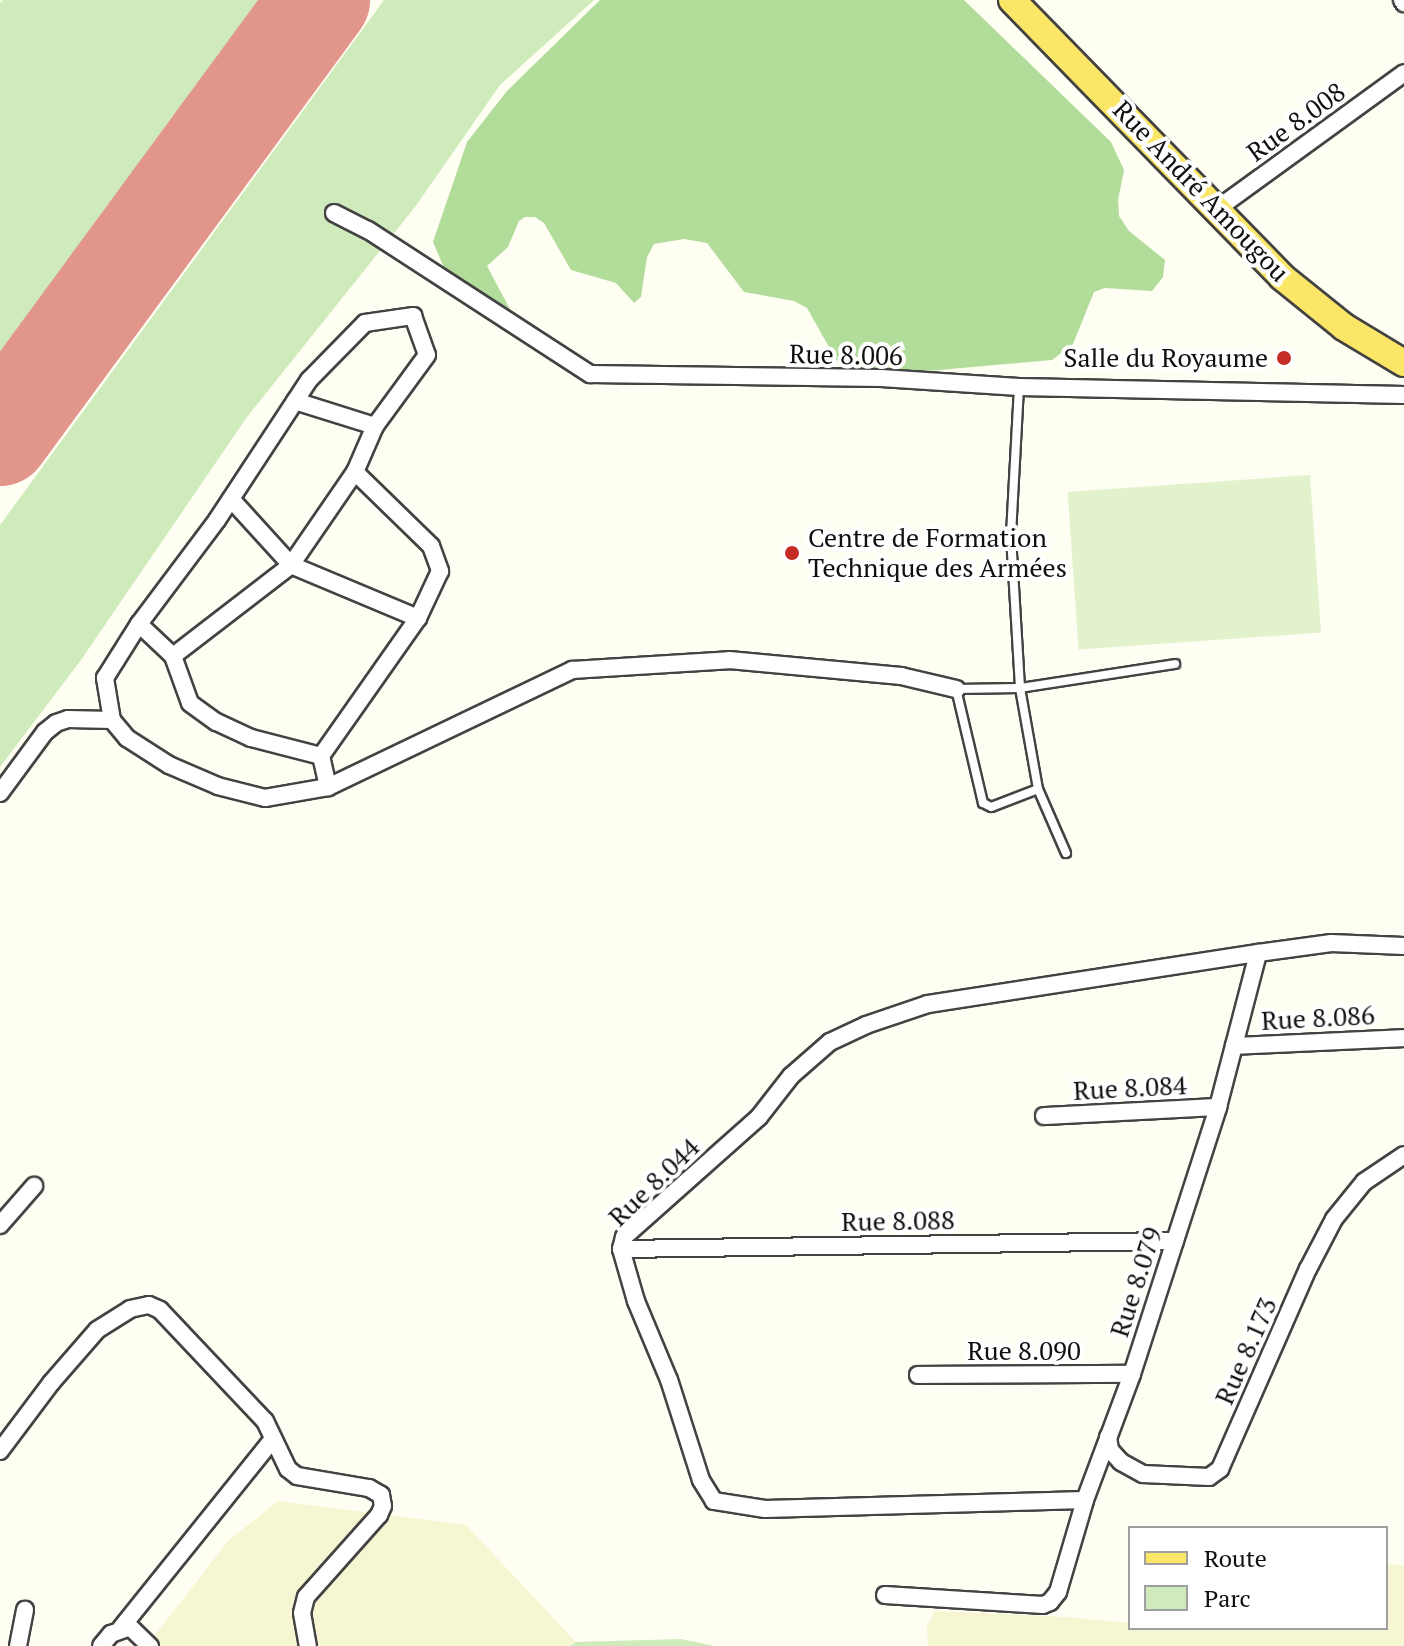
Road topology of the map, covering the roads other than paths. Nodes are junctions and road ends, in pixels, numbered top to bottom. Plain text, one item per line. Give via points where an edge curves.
1 (1012, 0) edge
2 (1404, 73) edge
3 (1217, 209) junction
4 (334, 213) dead end
5 (1404, 363) edge
6 (1019, 387) junction
7 (1404, 395) edge
8 (295, 401) junction
9 (375, 426) junction
10 (355, 472) junction
11 (231, 499) junction
12 (291, 565) junction
13 (418, 618) junction
14 (139, 624) junction
15 (173, 656) junction
16 (1175, 664) dead end
17 (1020, 688) junction
18 (956, 689) junction
19 (112, 720) junction
20 (321, 756) junction
21 (328, 787) junction
22 (1038, 789) junction
23 (0, 793) edge
24 (1066, 853) dead end
25 (1404, 946) edge
26 (1258, 953) junction
27 (1404, 1038) edge
28 (1234, 1046) junction
29 (1218, 1107) junction
30 (1044, 1116) dead end
31 (1404, 1155) edge
32 (34, 1186) dead end
33 (0, 1225) edge
34 (1175, 1241) junction
35 (621, 1249) junction
36 (1132, 1374) junction
37 (918, 1375) dead end
38 (1108, 1437) junction
39 (273, 1439) junction
40 (0, 1451) edge
41 (1085, 1500) junction
42 (885, 1595) dead end
43 (25, 1610) dead end
44 (121, 1628) junction
45 (18, 1646) edge
46 (101, 1646) edge
47 (150, 1646) edge
48 (308, 1646) edge

1 - 3 main road, Rue André Amougou
2 - 3 street, Rue 8.008
3 - 5 main road, Rue André Amougou via 1294,287 1344,327
4 - 6 street, Rue 8.006 via 590,374 881,378
6 - 7 street, Rue 8.006
6 - 17 lane via 1011,536
8 - 9 street
8 - 9 street via 365,323 413,316 427,355
8 - 11 street
9 - 10 street
10 - 12 street
10 - 13 street via 431,546 440,571
11 - 12 street
11 - 14 street
12 - 13 street
12 - 15 street
13 - 20 street
14 - 15 street
14 - 19 street via 105,678
15 - 20 street via 190,703 216,722 251,738
16 - 17 lane
17 - 18 lane
17 - 22 lane
18 - 21 street via 901,676 729,660 572,670
18 - 22 lane via 983,803 991,807
19 - 21 street via 127,738 169,765 218,786 265,798
19 - 23 street via 56,723
20 - 21 street
22 - 24 lane
25 - 26 street via 1331,943
26 - 28 street, Rue 8.079
26 - 35 street, Rue 8.044 via 928,1004 830,1042 791,1076 759,1117 624,1237
27 - 28 street, Rue 8.086
28 - 29 street, Rue 8.079
29 - 30 street, Rue 8.084
29 - 34 street, Rue 8.079
31 - 38 street, Rue 8.173 via 1364,1182 1334,1219 1220,1469 1209,1477 1143,1474 1121,1462 1110,1450
32 - 33 street
34 - 35 street, Rue 8.088
34 - 36 street, Rue 8.079
35 - 41 street, Rue 8.044 via 701,1480 714,1501 765,1509
36 - 37 street, Rue 8.090
36 - 38 street, Rue 8.079
38 - 41 street, Rue 8.079
39 - 40 street via 265,1421 236,1389 160,1310 149,1305 130,1309 97,1330
39 - 44 street
39 - 48 street via 297,1476 369,1488 381,1495 383,1506 306,1597 302,1613
41 - 42 street, Rue 8.079 via 1050,1602
43 - 45 street
44 - 46 street
44 - 47 street via 130,1627

